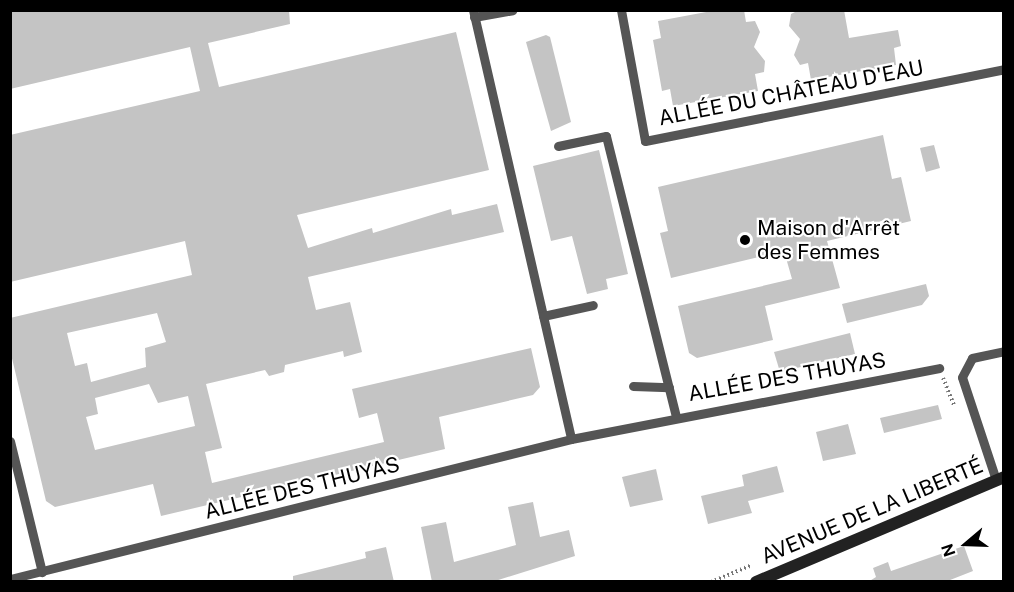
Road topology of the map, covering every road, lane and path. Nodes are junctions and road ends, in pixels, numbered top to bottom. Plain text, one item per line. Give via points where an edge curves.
1 (512, 10) edge
2 (621, 10) edge
3 (474, 14) edge
4 (1004, 69) edge
5 (558, 146) dead end
6 (593, 305) dead end
7 (543, 316) junction
8 (1004, 351) edge
9 (939, 368) dead end
10 (633, 386) dead end
11 (669, 387) junction
12 (676, 416) junction
13 (571, 439) junction
14 (10, 441) edge
15 (1000, 478) edge
16 (42, 572) junction
17 (10, 579) edge
18 (756, 582) edge

1 - 3 lane
2 - 4 lane, ALLÉE DU CHÂTEAU D'EAU via 645,141
3 - 7 lane
5 - 11 lane via 606,136
6 - 7 lane
7 - 13 lane
8 - 15 lane via 972,358 962,377
9 - 12 lane, ALLÉE DES THUYAS
10 - 11 lane
11 - 12 lane
12 - 13 lane, ALLÉE DES THUYAS
13 - 16 lane, ALLÉE DES THUYAS
14 - 16 lane
15 - 18 main road, AVENUE DE LA LIBERTÉ
16 - 17 lane, ALLÉE DES THUYAS

